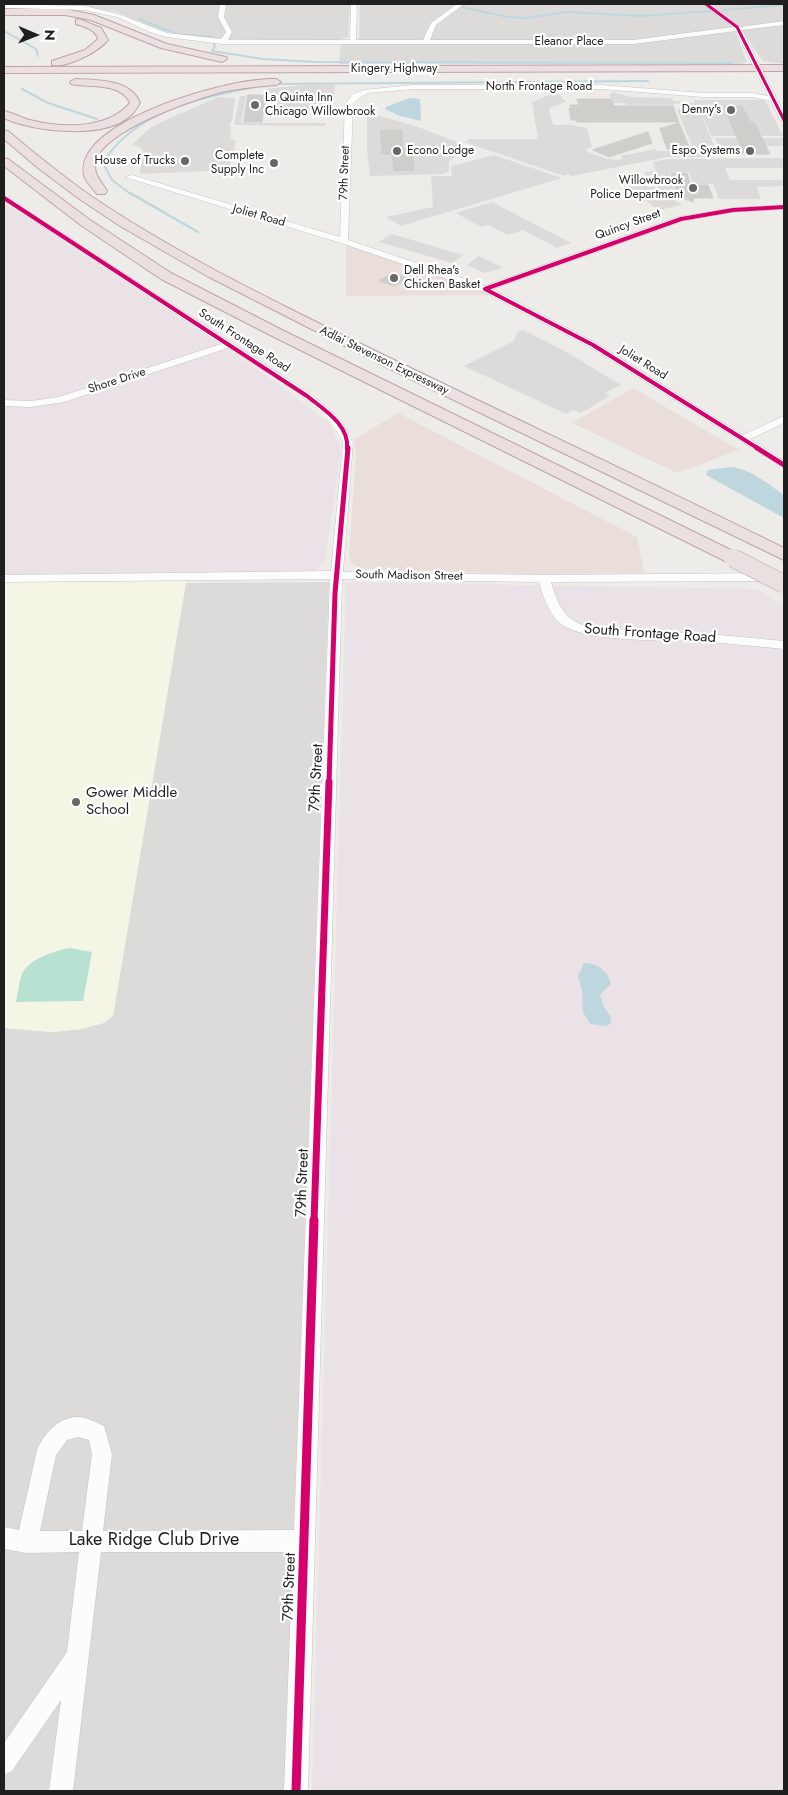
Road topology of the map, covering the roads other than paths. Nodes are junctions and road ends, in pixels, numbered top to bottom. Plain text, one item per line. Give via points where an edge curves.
1 (224, 4) edge
2 (354, 4) edge
3 (461, 4) edge
4 (706, 4) edge
5 (4, 6) edge
6 (4, 12) edge
7 (4, 21) edge
8 (784, 23) edge
9 (738, 29) junction
10 (353, 41) junction
11 (426, 41) junction
12 (223, 42) junction
13 (4, 68) edge
14 (784, 68) edge
15 (410, 73) junction
16 (762, 76) junction
17 (784, 76) edge
18 (4, 78) edge
19 (353, 80) dead end
20 (288, 81) dead end
21 (735, 95) junction
22 (773, 99) junction
23 (348, 104) joint
24 (4, 115) edge
25 (784, 120) edge
26 (4, 133) edge
27 (43, 150) dead end
28 (4, 161) edge
29 (79, 176) dead end
30 (129, 177) dead end
31 (4, 198) edge
32 (36, 202) dead end
33 (784, 207) edge
34 (146, 221) dead end
35 (344, 241) junction
36 (166, 276) junction
37 (485, 289) junction
38 (264, 302) junction
39 (228, 345) junction
40 (4, 403) edge
41 (784, 419) edge
42 (743, 439) junction
43 (784, 466) edge
44 (784, 556) edge
45 (336, 575) junction
46 (784, 577) edge
47 (4, 578) edge
48 (544, 579) junction
49 (784, 584) edge
50 (784, 645) edge
51 (4, 1538) edge
52 (304, 1540) junction
53 (92, 1541) junction
54 (28, 1542) junction
55 (78, 1654) junction
56 (4, 1763) edge
57 (61, 1791) edge
58 (296, 1791) edge

1 - 12 street via 221,18 229,32
2 - 10 street
3 - 11 street via 433,24
4 - 9 street
5 - 12 street via 85,8 119,16 166,35
6 - 15 highway via 65,12 94,18 164,46 210,57
7 - 13 highway via 66,19 94,27 103,36 100,44 89,52 65,61
8 - 9 street, Eleanor Place
9 - 11 street, Eleanor Place via 633,42
9 - 16 street
10 - 11 street, Eleanor Place
10 - 12 street
13 - 15 highway, Kingery Highway
14 - 16 highway, Kingery Highway
15 - 16 highway, Kingery Highway
15 - 18 highway, Kingery Highway
15 - 19 highway
16 - 17 highway, Kingery Highway
16 - 21 street
16 - 22 street
18 - 24 highway via 108,86 126,91 135,103 117,119 77,128 35,126
20 - 29 highway via 209,92 136,120 109,138 93,156 90,175 105,193
21 - 22 street
21 - 23 street, North Frontage Road via 601,88 413,87 366,91
22 - 25 street
23 - 35 street, 79th Street
24 - 27 highway
26 - 38 highway, Adlai Stevenson Expressway via 68,186 174,253
28 - 36 highway, Adlai Stevenson Expressway via 86,223
30 - 35 street, Joliet Road
31 - 39 street, South Frontage Road
32 - 36 highway via 120,254
33 - 37 street, Quincy Street via 733,210 670,222
34 - 38 highway via 251,287
35 - 37 street, Joliet Road
36 - 49 highway, Adlai Stevenson Expressway, bridge
37 - 42 street, Joliet Road via 593,345
38 - 44 highway, Adlai Stevenson Expressway
39 - 40 street, Shore Drive via 60,400
39 - 45 street, South Frontage Road via 307,396 337,420 345,432 348,443 346,485
41 - 42 street
42 - 43 street, Joliet Road
45 - 47 street, South Madison Street
45 - 48 street, South Madison Street
45 - 52 street, 79th Street
46 - 48 street, South Madison Street
48 - 50 street, South Frontage Road via 556,613 576,628 592,632
51 - 54 street, Lake Ridge Club Drive
52 - 53 street, Lake Ridge Club Drive
52 - 58 street, 79th Street
53 - 54 street, Lake Ridge Club Drive
53 - 54 street via 102,1454 97,1433 78,1427 61,1432 47,1450
53 - 55 street
55 - 56 street
55 - 57 street

